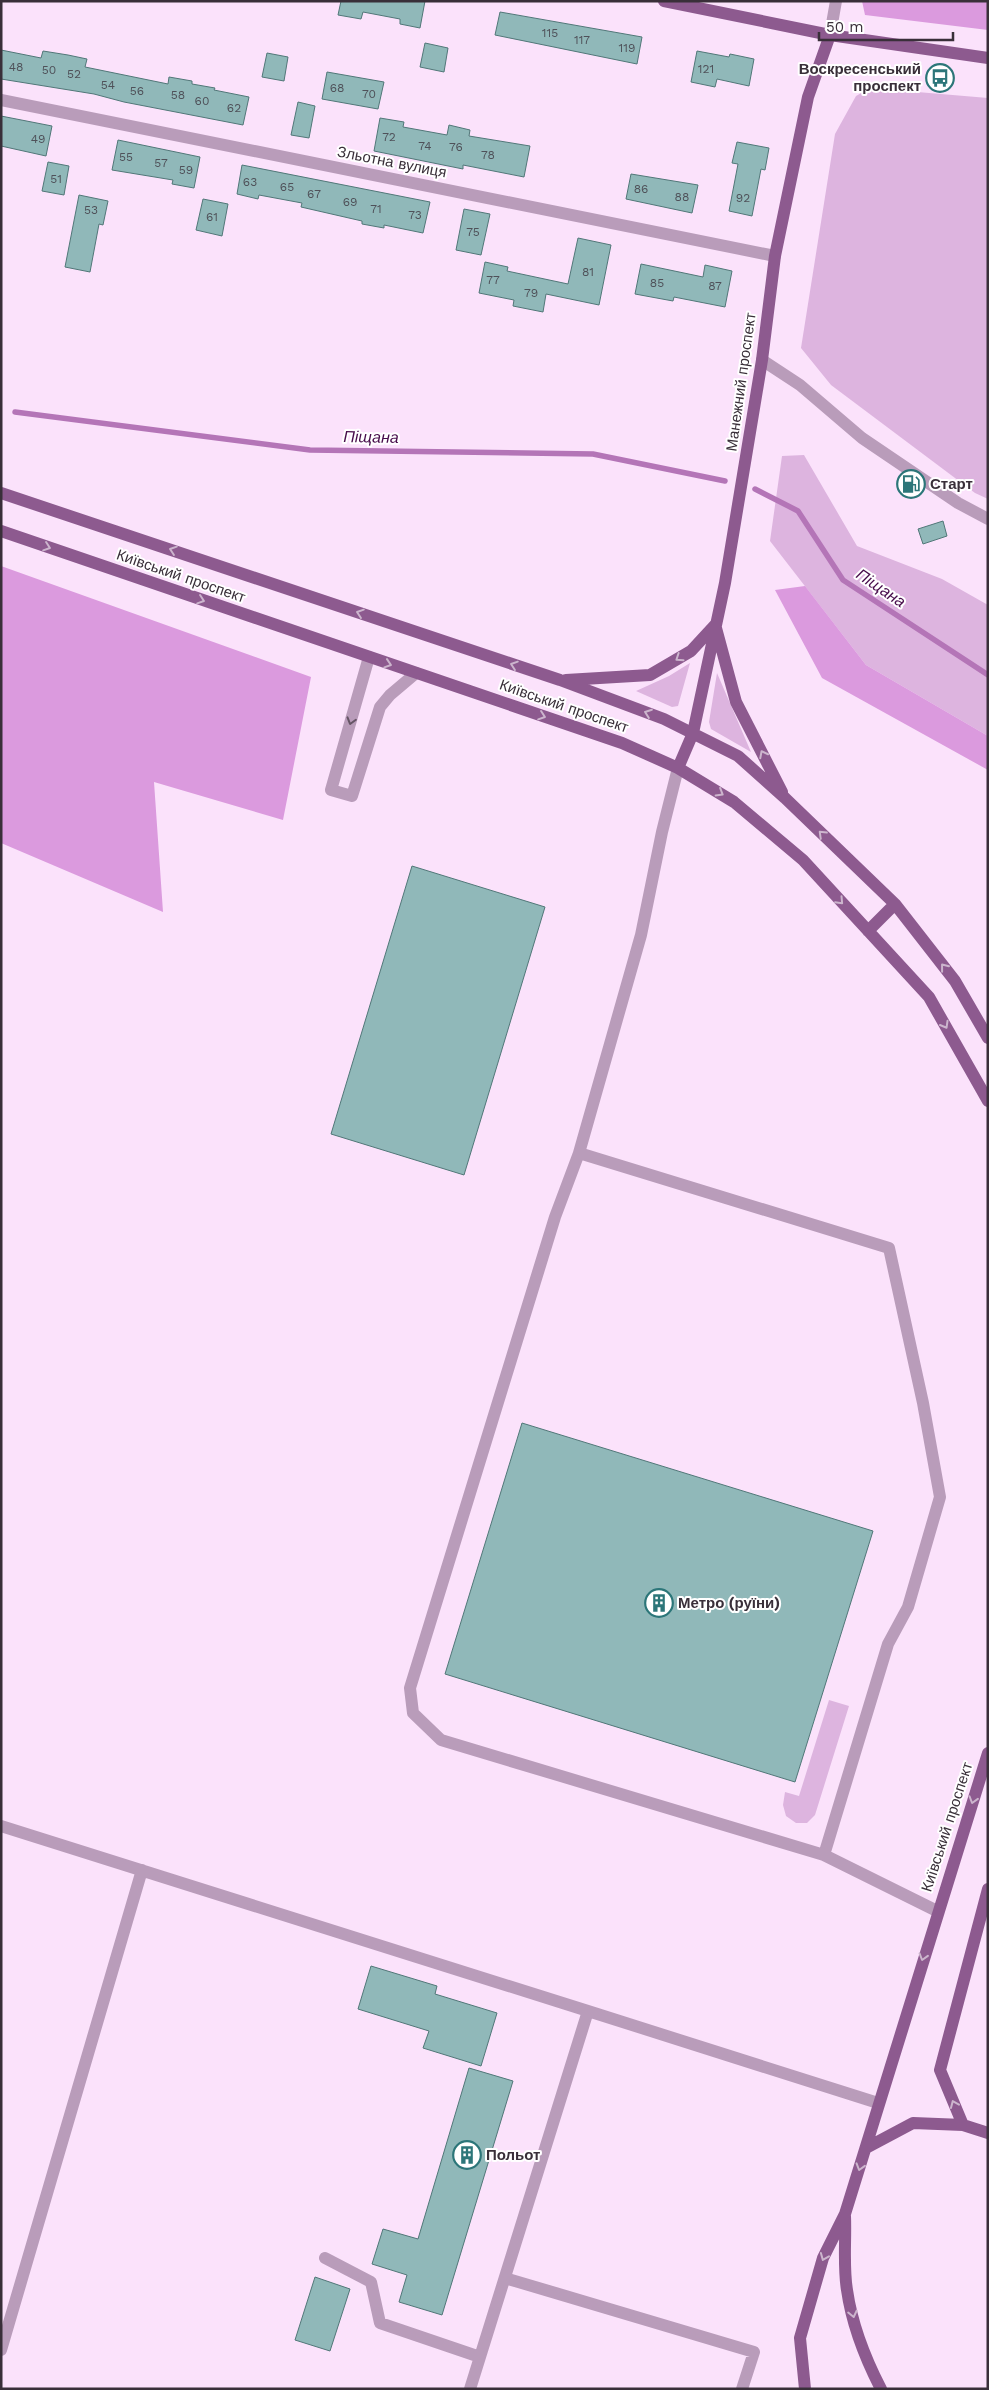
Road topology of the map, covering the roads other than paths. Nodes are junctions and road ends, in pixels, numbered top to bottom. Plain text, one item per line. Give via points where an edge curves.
1 (664, 1) edge
2 (836, 1) edge
3 (830, 35) junction
4 (988, 58) edge
5 (1, 100) edge
6 (775, 256) junction
7 (762, 360) junction
8 (1, 493) edge
9 (988, 519) edge
10 (1, 531) edge
11 (715, 625) junction
12 (369, 657) junction
13 (416, 673) junction
14 (560, 680) junction
15 (692, 733) junction
16 (678, 768) junction
17 (785, 798) junction
18 (895, 904) junction
19 (868, 931) junction
20 (988, 1038) edge
21 (988, 1100) edge
22 (579, 1153) junction
23 (988, 1753) edge
24 (1, 1826) edge
25 (824, 1855) junction
26 (142, 1870) junction
27 (988, 1889) edge
28 (938, 1911) junction
29 (588, 2012) junction
30 (878, 2103) junction
31 (963, 2125) junction
32 (988, 2133) edge
33 (866, 2148) junction
34 (845, 2214) junction
35 (325, 2258) dead end
36 (505, 2278) junction
37 (1, 2350) edge
38 (480, 2357) junction
39 (470, 2389) edge
40 (742, 2389) edge
41 (805, 2389) edge
42 (881, 2389) edge

1 - 3 main road
2 - 3 street, Манежний проспект
3 - 4 main road
3 - 6 main road, Манежний проспект via 808,98
5 - 6 street, Зльотна вулиця
6 - 7 main road, Манежний проспект
7 - 9 street via 800,385 862,438 958,503
7 - 11 main road, Манежний проспект via 725,584
14 -> 8 main road, Київський проспект
10 -> 12 main road, Київський проспект
11 -> 14 main road via 690,651 650,675
11 - 15 main road, Манежний проспект
17 -> 11 main road via 736,702
12 -> 13 main road, Київський проспект
12 -> 13 street via 331,790 352,796 380,707 390,694
13 -> 16 main road, Київський проспект via 622,743
15 -> 14 main road, Київський проспект via 664,719
15 - 16 main road, Манежний проспект
15 - 17 main road, Київський проспект via 738,756
16 -> 19 main road, Київський проспект via 734,802 803,860
16 - 22 street via 641,935
18 -> 17 main road, Київський проспект
18 - 19 main road
20 -> 18 main road, Київський проспект via 955,981
19 -> 21 main road, Київський проспект via 929,997
22 - 25 street via 889,1248 940,1497 908,1607 888,1644
22 - 25 street via 555,1217 410,1688 413,1713 441,1740
23 -> 28 main road, Київський проспект
24 - 26 street
25 - 28 street
26 - 29 street
26 - 37 street
31 -> 27 main road via 940,2070
28 -> 30 main road, Київський проспект
29 - 30 street
29 - 36 street
30 - 33 main road, Київський проспект
31 - 32 main road
31 - 33 main road via 912,2123
33 -> 34 main road, Київський проспект
34 -> 41 main road via 822,2258 800,2338
34 -> 42 main road via 846,2289 856,2330
35 - 38 street via 371,2282 380,2323
36 - 38 street
36 - 40 street via 754,2352
38 - 39 street

